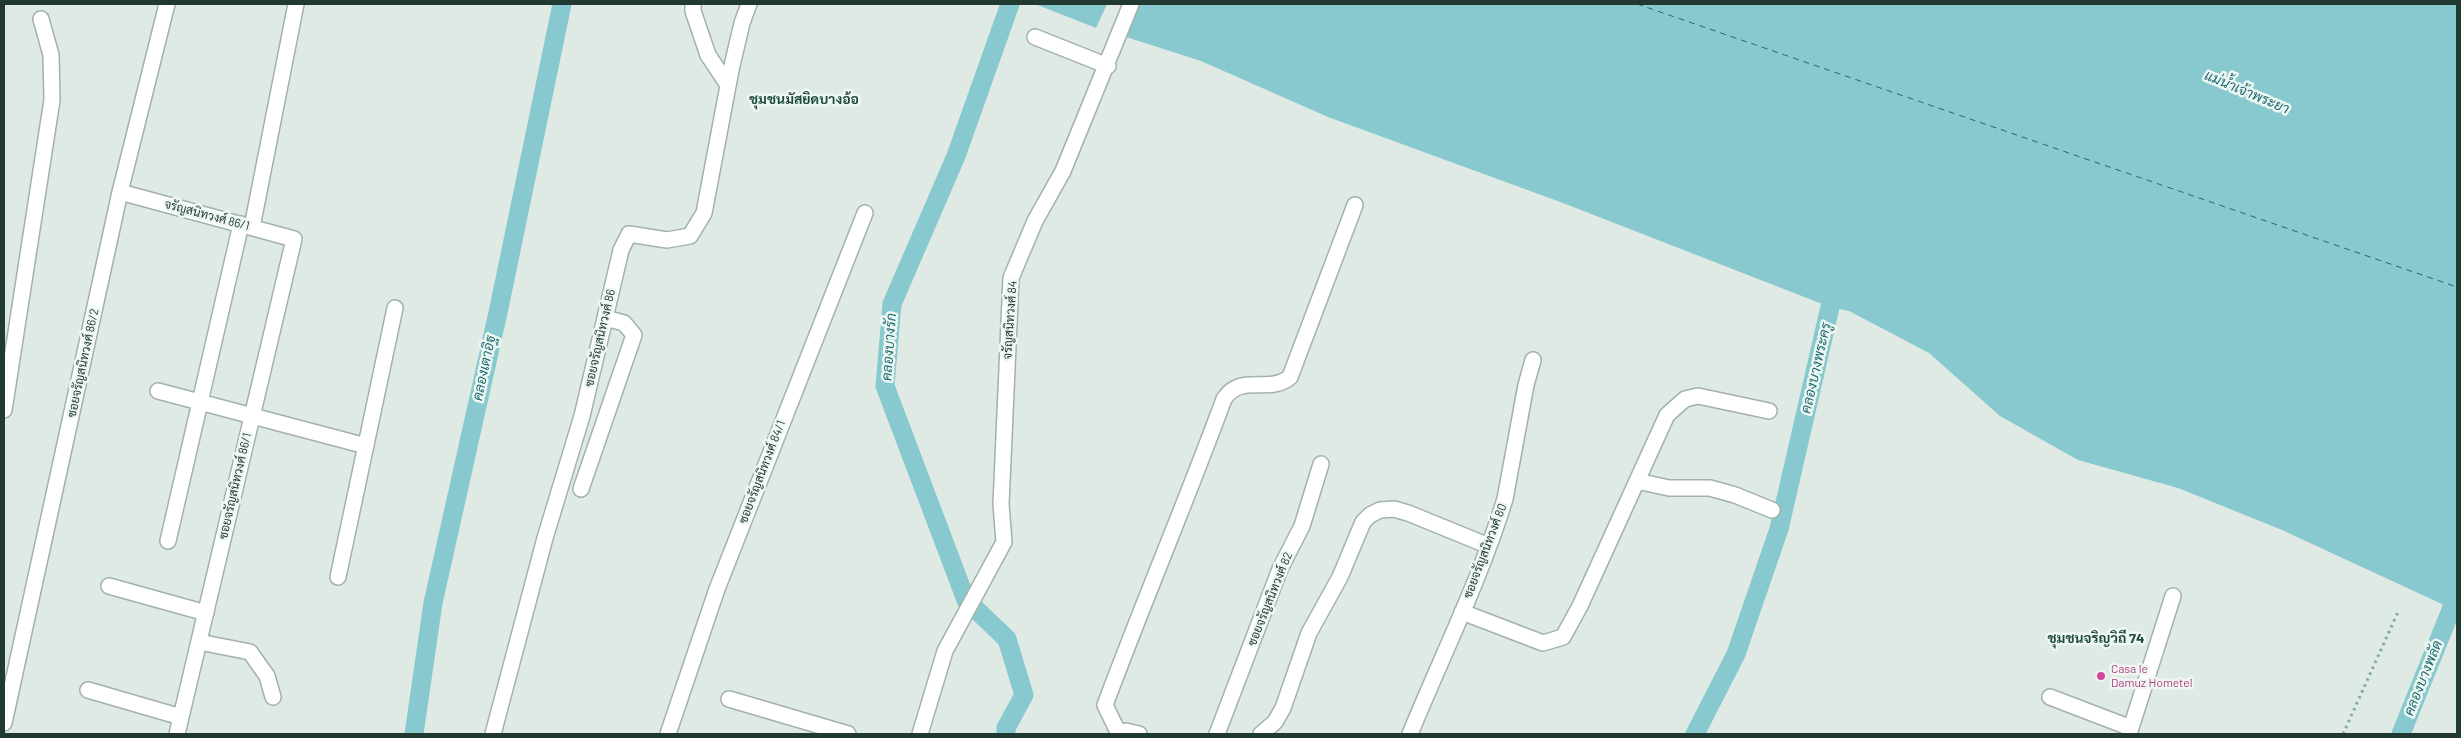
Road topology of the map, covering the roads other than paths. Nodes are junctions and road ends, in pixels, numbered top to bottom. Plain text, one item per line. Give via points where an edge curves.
1 (167, 4) edge
2 (296, 4) edge
3 (693, 4) edge
4 (749, 4) edge
5 (1131, 4) edge
6 (40, 20) dead end
7 (1035, 37) dead end
8 (1108, 66) junction
9 (728, 85) junction
10 (120, 192) junction
11 (1355, 205) dead end
12 (866, 213) dead end
13 (246, 226) junction
14 (294, 238) joint
15 (395, 308) dead end
16 (605, 318) junction
17 (1533, 360) dead end
18 (158, 391) dead end
19 (200, 403) junction
20 (4, 410) edge
21 (1769, 411) dead end
22 (252, 415) junction
23 (366, 446) junction
24 (1321, 464) dead end
25 (1637, 481) junction
26 (581, 489) dead end
27 (1772, 510) dead end
28 (168, 540) dead end
29 (1489, 546) junction
30 (338, 577) dead end
31 (109, 586) dead end
32 (2173, 596) dead end
33 (1462, 612) junction
34 (206, 613) junction
35 (199, 642) junction
36 (88, 690) dead end
37 (274, 697) dead end
38 (2050, 697) dead end
39 (729, 699) dead end
40 (181, 717) junction
41 (4, 723) edge
42 (2130, 731) edge
43 (177, 734) edge
44 (493, 734) edge
45 (668, 734) edge
46 (848, 734) edge
47 (920, 734) edge
48 (1120, 734) edge
49 (1139, 734) edge
50 (1217, 734) edge
51 (1261, 734) edge
52 (1410, 734) edge

1 - 10 street, ซอยจรัญสนิทวงศ์ 86/2
2 - 13 street
3 - 9 street via 708,55
4 - 9 street, ซอยจรัญสนิทวงศ์ 86
5 - 8 street, จรัญสนิทวงศ์ 84
6 - 20 street via 50,55 52,100
7 - 8 street
8 - 47 street, จรัญสนิทวงศ์ 84 via 1062,171 1035,221 1012,278 1001,504 1004,542 945,651
9 - 16 street, ซอยจรัญสนิทวงศ์ 86 via 704,214 690,236 667,240 629,234 621,250
10 - 13 street, จรัญสนิทวงศ์ 86/1
10 - 41 street, ซอยจรัญสนิทวงศ์ 86/2
11 - 48 street via 1290,377 1272,385 1238,386 1224,399 1105,706
12 - 45 street, ซอยจรัญสนิทวงศ์ 84/1 via 717,589
13 - 14 street, จรัญสนิทวงศ์ 86/1
13 - 19 street
14 - 22 street, ซอยจรัญสนิทวงศ์ 86/1
15 - 23 street
16 - 26 street via 624,323 634,334
16 - 44 street, ซอยจรัญสนิทวงศ์ 86 via 582,416 545,538
17 - 29 street, ซอยจรัญสนิทวงศ์ 80 via 1505,499
18 - 19 street
19 - 22 street
19 - 28 street
21 - 25 street via 1707,396 1686,399 1667,415
22 - 23 street
22 - 34 street, ซอยจรัญสนิทวงศ์ 86/1
23 - 30 street
24 - 50 street, ซอยจรัญสนิทวงศ์ 82 via 1302,526 1280,569
25 - 27 street via 1669,488 1710,488 1735,494
25 - 33 street via 1563,637 1543,643
29 - 33 street, ซอยจรัญสนิทวงศ์ 80
29 - 51 street via 1394,509 1370,515 1363,522 1340,577 1309,633 1283,708 1275,722
31 - 34 street
32 - 42 street
33 - 52 street, ซอยจรัญสนิทวงศ์ 80
34 - 35 street, ซอยจรัญสนิทวงศ์ 86/1
35 - 37 street via 250,652 267,676
35 - 40 street, ซอยจรัญสนิทวงศ์ 86/1
36 - 40 street
38 - 42 street
39 - 46 street
40 - 43 street, ซอยจรัญสนิทวงศ์ 86/1
48 - 49 street via 1126,731

